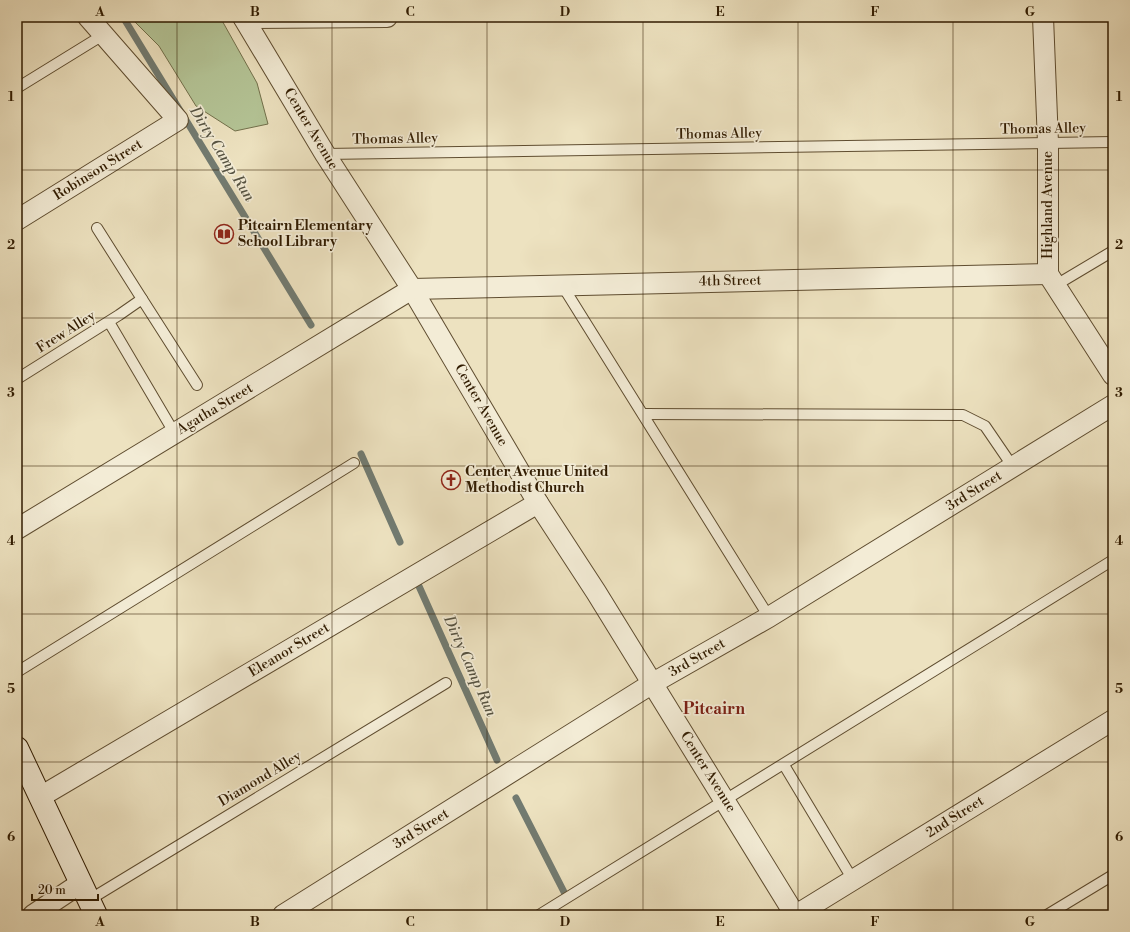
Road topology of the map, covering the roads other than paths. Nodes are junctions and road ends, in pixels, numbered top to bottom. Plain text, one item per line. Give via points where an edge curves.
1 (88, 17) edge
2 (387, 17) edge
3 (1043, 17) edge
4 (243, 18) edge
5 (103, 34) junction
6 (17, 88) edge
7 (1113, 142) edge
8 (1048, 143) junction
9 (325, 154) junction
10 (17, 220) edge
11 (97, 228) dead end
12 (1113, 251) edge
13 (1052, 280) junction
14 (562, 285) junction
15 (412, 289) junction
16 (142, 299) junction
17 (109, 322) junction
18 (1113, 375) edge
19 (17, 379) edge
20 (197, 385) dead end
21 (1113, 405) edge
22 (643, 414) junction
23 (175, 434) junction
24 (354, 463) dead end
25 (1013, 467) junction
26 (538, 503) junction
27 (17, 529) edge
28 (1113, 560) edge
29 (769, 617) junction
30 (17, 672) edge
31 (446, 683) dead end
32 (653, 683) junction
33 (1113, 720) edge
34 (17, 748) edge
35 (784, 765) junction
36 (40, 797) junction
37 (725, 801) junction
38 (1113, 875) edge
39 (853, 880) junction
40 (89, 900) edge
41 (33, 915) edge
42 (283, 915) edge
43 (539, 915) edge
44 (796, 915) edge
45 (1047, 915) edge

1 - 5 street
2 - 4 street
3 - 8 street, Highland Avenue
4 - 9 street, Center Avenue
5 - 6 lane
5 - 10 street, Robinson Street via 178,120
7 - 8 lane, Thomas Alley
8 - 9 lane, Thomas Alley
8 - 13 street, Highland Avenue
9 - 15 street, Center Avenue
11 - 16 lane
12 - 13 lane
13 - 14 street, 4th Street
13 - 18 street
14 - 15 street, 4th Street
14 - 22 lane
15 - 23 street, Agatha Street
15 - 26 street, Center Avenue
16 - 17 lane, Frew Alley
16 - 20 lane
17 - 19 lane, Frew Alley
17 - 23 lane
21 - 25 street, 3rd Street
22 - 25 lane via 963,415 985,426
22 - 29 lane
23 - 27 street, Agatha Street
24 - 30 lane
25 - 29 street, 3rd Street
26 - 32 street, Center Avenue
26 - 36 street, Eleanor Street
28 - 35 lane
29 - 32 street, 3rd Street
31 - 40 lane, Diamond Alley
32 - 37 street, Center Avenue
32 - 42 street, 3rd Street
33 - 39 street, 2nd Street
34 - 36 street
35 - 37 lane
35 - 39 lane
36 - 40 street
37 - 43 lane
37 - 44 street, Center Avenue
38 - 45 lane
39 - 44 street, 2nd Street
40 - 41 street

